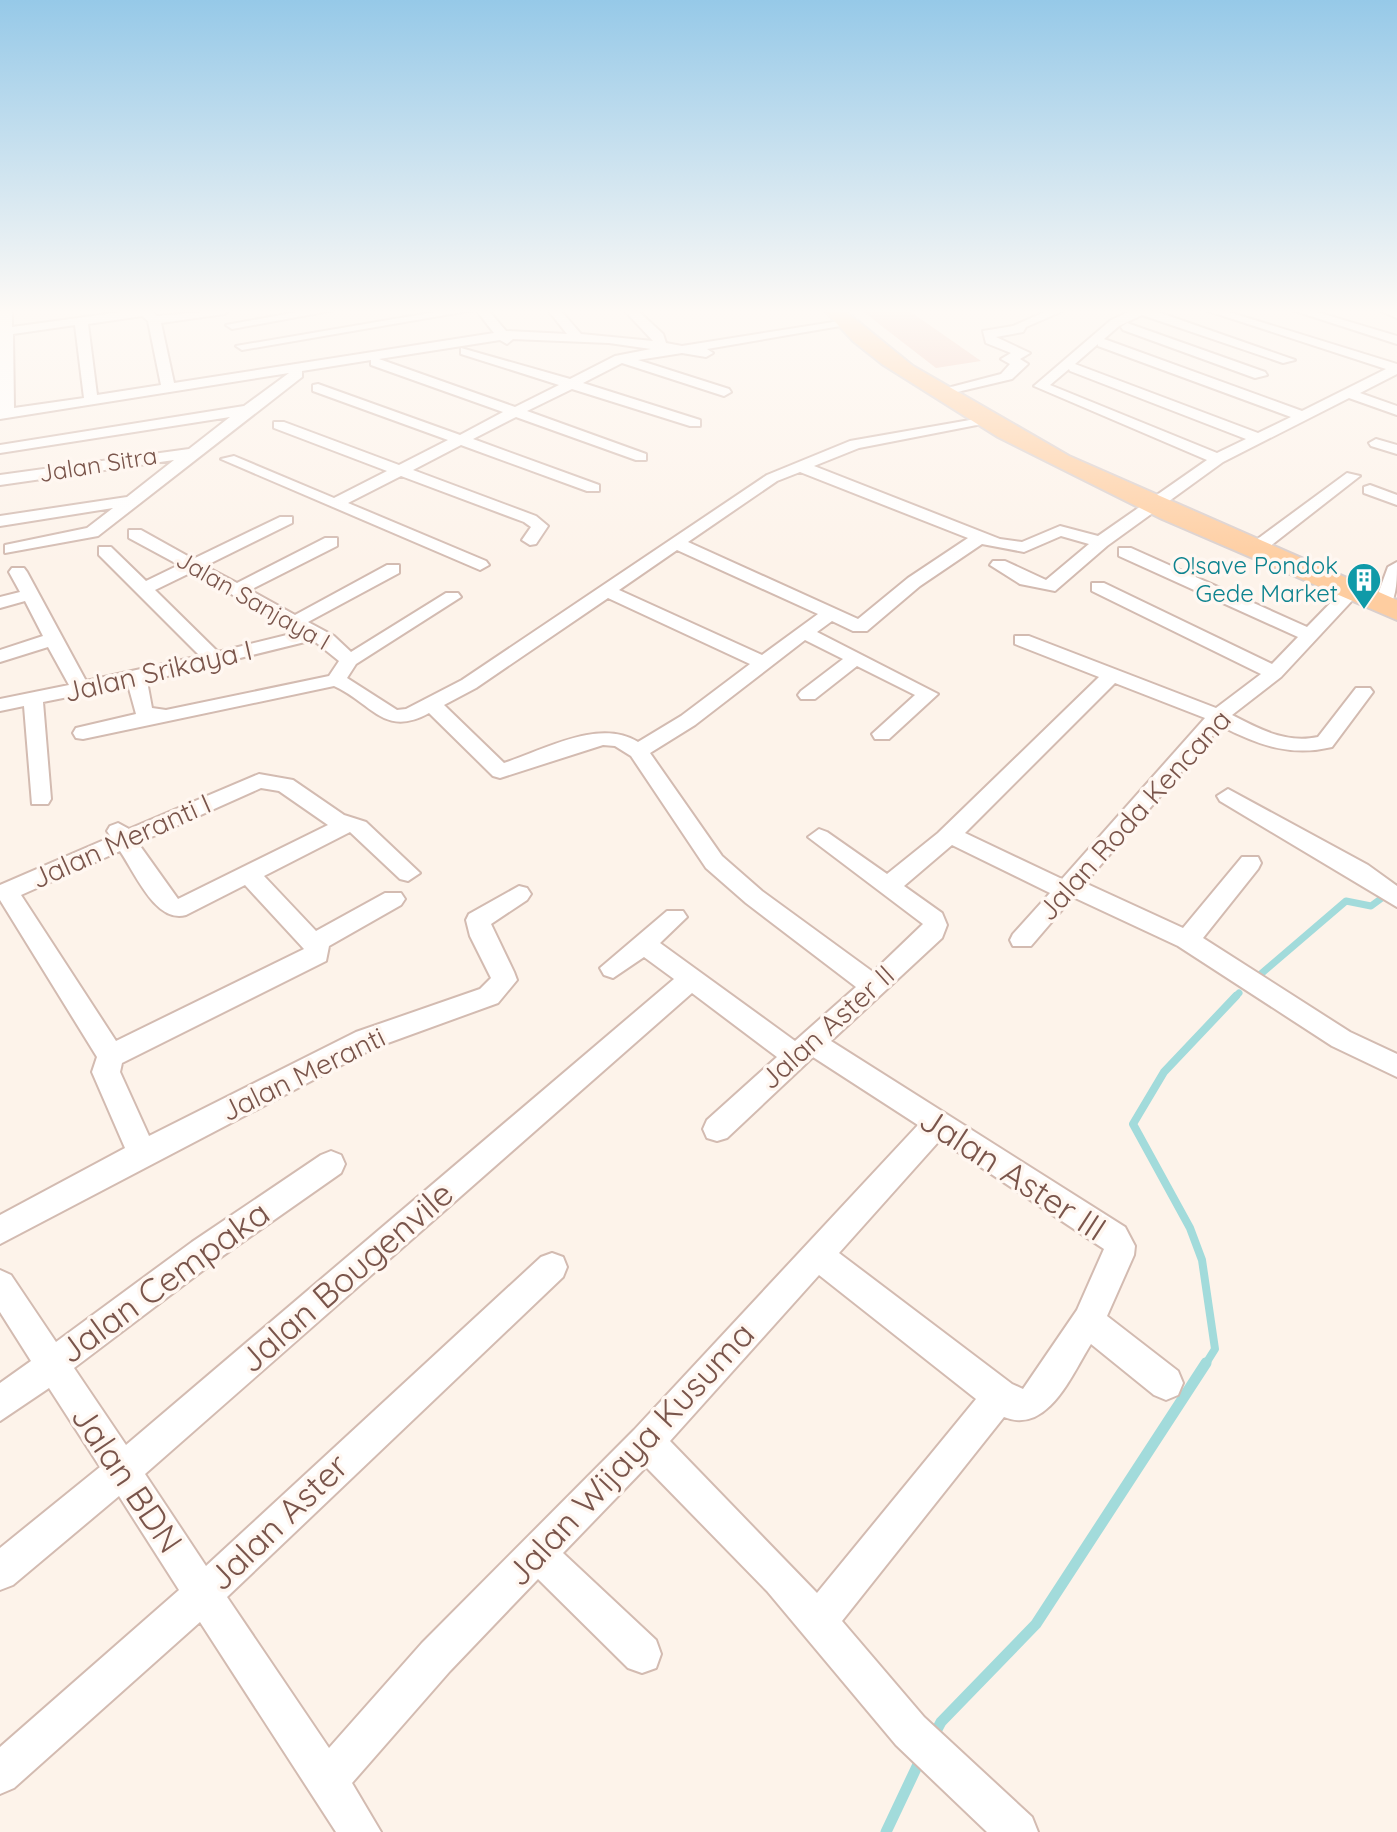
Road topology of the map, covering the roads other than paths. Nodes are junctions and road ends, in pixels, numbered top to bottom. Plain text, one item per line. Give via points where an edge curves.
1 (3, 395) edge
2 (90, 395) edge
3 (130, 395) edge
4 (141, 395) edge
5 (268, 395) edge
6 (338, 395) edge
7 (473, 395) edge
8 (555, 395) edge
9 (606, 395) edge
10 (943, 395) edge
11 (1064, 395) edge
12 (1146, 395) edge
13 (1244, 395) edge
14 (1347, 395) edge
15 (1354, 395) edge
16 (91, 401) junction
17 (247, 410) junction
18 (1397, 411) edge
19 (521, 412) junction
20 (2, 416) edge
21 (1302, 416) junction
22 (982, 420) junction
23 (695, 423) dead end
24 (279, 425) dead end
25 (1259, 439) junction
26 (465, 442) junction
27 (1376, 443) dead end
28 (0, 449) edge
29 (1397, 450) edge
30 (196, 452) junction
31 (641, 457) dead end
32 (229, 459) dead end
33 (1218, 459) junction
34 (799, 466) junction
35 (405, 473) junction
36 (1352, 476) dead end
37 (0, 480) edge
38 (593, 488) dead end
39 (1370, 490) dead end
40 (1397, 500) edge
41 (132, 501) junction
42 (1152, 505) junction
43 (342, 506) junction
44 (286, 520) dead end
45 (0, 521) edge
46 (135, 534) dead end
47 (981, 537) junction
48 (530, 540) dead end
49 (331, 542) dead end
50 (1101, 542) junction
51 (676, 543) junction
52 (11, 549) dead end
53 (1254, 550) junction
54 (105, 551) dead end
55 (1125, 552) dead end
56 (480, 565) dead end
57 (999, 565) dead end
58 (192, 566) junction
59 (1397, 567) edge
60 (393, 569) dead end
61 (18, 572) dead end
62 (1098, 587) dead end
63 (144, 589) junction
64 (236, 590) junction
65 (608, 591) junction
66 (1352, 591) junction
67 (28, 595) junction
68 (452, 597) dead end
69 (0, 603) edge
70 (1390, 608) edge
71 (829, 615) junction
72 (297, 621) junction
73 (803, 632) junction
74 (315, 634) junction
75 (1311, 636) junction
76 (53, 639) junction
77 (1022, 640) dead end
78 (0, 656) edge
79 (213, 658) junction
80 (856, 658) junction
81 (349, 660) junction
82 (761, 662) junction
83 (1274, 673) junction
84 (1111, 676) junction
85 (137, 677) junction
86 (336, 680) junction
87 (80, 688) junction
88 (1363, 692) dead end
89 (808, 695) dead end
90 (33, 699) junction
91 (0, 705) edge
92 (432, 705) junction
93 (1218, 716) junction
94 (148, 717) junction
95 (83, 733) dead end
96 (882, 734) dead end
97 (638, 751) junction
98 (1228, 796) dead end
99 (40, 799) dead end
100 (350, 823) junction
101 (121, 835) junction
102 (950, 835) junction
103 (819, 837) dead end
104 (1250, 863) dead end
105 (408, 873) dead end
106 (250, 876) junction
107 (888, 886) junction
108 (1067, 887) junction
109 (1390, 892) edge
110 (519, 894) dead end
111 (393, 899) dead end
112 (675, 917) dead end
113 (1022, 940) dead end
114 (1187, 940) junction
115 (314, 943) junction
116 (644, 944) junction
117 (613, 968) dead end
118 (691, 979) junction
119 (872, 985) junction
120 (802, 1049) junction
121 (111, 1056) junction
122 (1397, 1066) edge
123 (936, 1125) junction
124 (717, 1129) dead end
125 (142, 1153) junction
126 (331, 1164) dead end
127 (0, 1230) edge
128 (818, 1255) junction
129 (552, 1267) dead end
130 (0, 1285) edge
131 (1088, 1321) junction
132 (50, 1364) junction
133 (1166, 1383) dead end
134 (1000, 1396) junction
135 (0, 1404) edge
136 (646, 1442) junction
137 (121, 1472) junction
138 (537, 1553) junction
139 (0, 1572) edge
140 (204, 1593) junction
141 (817, 1622) junction
142 (642, 1654) dead end
143 (0, 1774) edge
144 (325, 1783) junction
145 (360, 1832) edge
146 (1017, 1832) edge

1 - 20 street
2 - 16 street
3 - 16 street
4 - 20 street
5 - 17 street
6 - 26 street
7 - 19 street
8 - 19 street
9 - 23 street
10 - 22 main road
11 - 33 street
12 - 25 street
13 - 21 street
14 - 21 street
15 - 18 street
16 - 20 street
17 - 28 street
17 - 30 street
19 - 26 street
19 - 31 street
21 - 25 street
22 - 34 street via 855,444
22 - 42 main road
24 - 35 street
25 - 33 street
26 - 35 street
26 - 38 street
27 - 29 street
30 - 37 street, Jalan Sitra
30 - 41 street
32 - 43 street
33 - 42 street
34 - 47 street
34 - 51 street via 772,478
35 - 43 street
35 - 48 street via 537,523 540,531
36 - 53 street
39 - 40 street
41 - 45 street
41 - 52 street via 92,532
42 - 50 street
42 - 53 main road
43 - 56 street
44 - 58 street
46 - 58 street, Jalan Sanjaya I
47 - 50 street via 1024,547 1060,531
47 - 71 street via 860,627
49 - 64 street
50 - 57 street via 1049,587
51 - 65 street
51 - 71 street
53 - 66 main road
54 - 63 street
55 - 75 street
58 - 63 street
58 - 64 street, Jalan Sanjaya I
59 - 70 street
60 - 72 street
61 - 67 street
62 - 83 street
63 - 79 street
64 - 72 street, Jalan Sanjaya I
65 - 82 street
65 - 92 street
66 - 70 main road
66 - 75 street, Jalan Roda Kencana
67 - 69 street
67 - 76 street
68 - 81 street
71 - 73 street
72 - 74 street, Jalan Sanjaya I
73 - 80 street
73 - 82 street
74 - 79 street, Jalan Srikaya I
74 - 81 street, Jalan Sanjaya I
75 - 83 street, Jalan Roda Kencana
76 - 78 street
76 - 87 street
77 - 84 street
79 - 85 street, Jalan Srikaya I
80 - 89 street
80 - 96 street via 928,694
81 - 86 street, Jalan Sanjaya I
82 - 97 street via 694,719
83 - 93 street, Jalan Roda Kencana
84 - 93 street
84 - 102 street
85 - 87 street, Jalan Srikaya I
85 - 94 street
86 - 92 street via 393,717
86 - 94 street
87 - 90 street, Jalan Srikaya I
88 - 93 street via 1325,742 1302,747 1260,738
90 - 91 street, Jalan Srikaya I
90 - 99 street
92 - 97 street via 500,771 602,738 613,737
93 - 108 street, Jalan Roda Kencana
94 - 95 street
97 - 119 street via 714,862
98 - 109 street
100 - 101 street, Jalan Meranti I via 336,820 285,785 259,781
100 - 105 street, Jalan Meranti I via 366,831
100 - 106 street
101 - 106 street via 170,906 178,909
101 - 121 street, Jalan Meranti I via 7,892
102 - 107 street
102 - 108 street
103 - 107 street
104 - 114 street
106 - 115 street
107 - 119 street, Jalan Aster II via 935,925
108 - 113 street, Jalan Roda Kencana
108 - 114 street
110 - 125 street, Jalan Meranti via 478,920 504,980 489,996 365,1040
111 - 115 street
112 - 116 street
114 - 122 street via 1341,1039
115 - 121 street via 319,949 313,957
116 - 117 street
116 - 118 street, Jalan Aster III
118 - 120 street, Jalan Aster III
118 - 137 street, Jalan Bougenvile
119 - 120 street, Jalan Aster II
120 - 123 street, Jalan Aster III
120 - 124 street, Jalan Aster II
121 - 125 street, Jalan Meranti I via 106,1072
123 - 128 street, Jalan Wijaya Kusuma
123 - 131 street, Jalan Aster III via 1114,1237 1119,1255
125 - 127 street, Jalan Meranti
126 - 132 street, Jalan Cempaka
128 - 134 street
128 - 136 street, Jalan Wijaya Kusuma
129 - 140 street, Jalan Aster
130 - 132 street, Jalan BDN
131 - 133 street
131 - 134 street, Jalan Aster III via 1035,1400 1015,1406
132 - 135 street, Jalan Cempaka
132 - 137 street, Jalan BDN
134 - 141 street
136 - 138 street, Jalan Wijaya Kusuma
136 - 141 street
137 - 139 street, Jalan Bougenvile
137 - 140 street, Jalan BDN
138 - 142 street
138 - 144 street, Jalan Wijaya Kusuma
140 - 143 street, Jalan Aster
140 - 144 street, Jalan BDN
141 - 146 street via 910,1731
144 - 145 street, Jalan BDN

